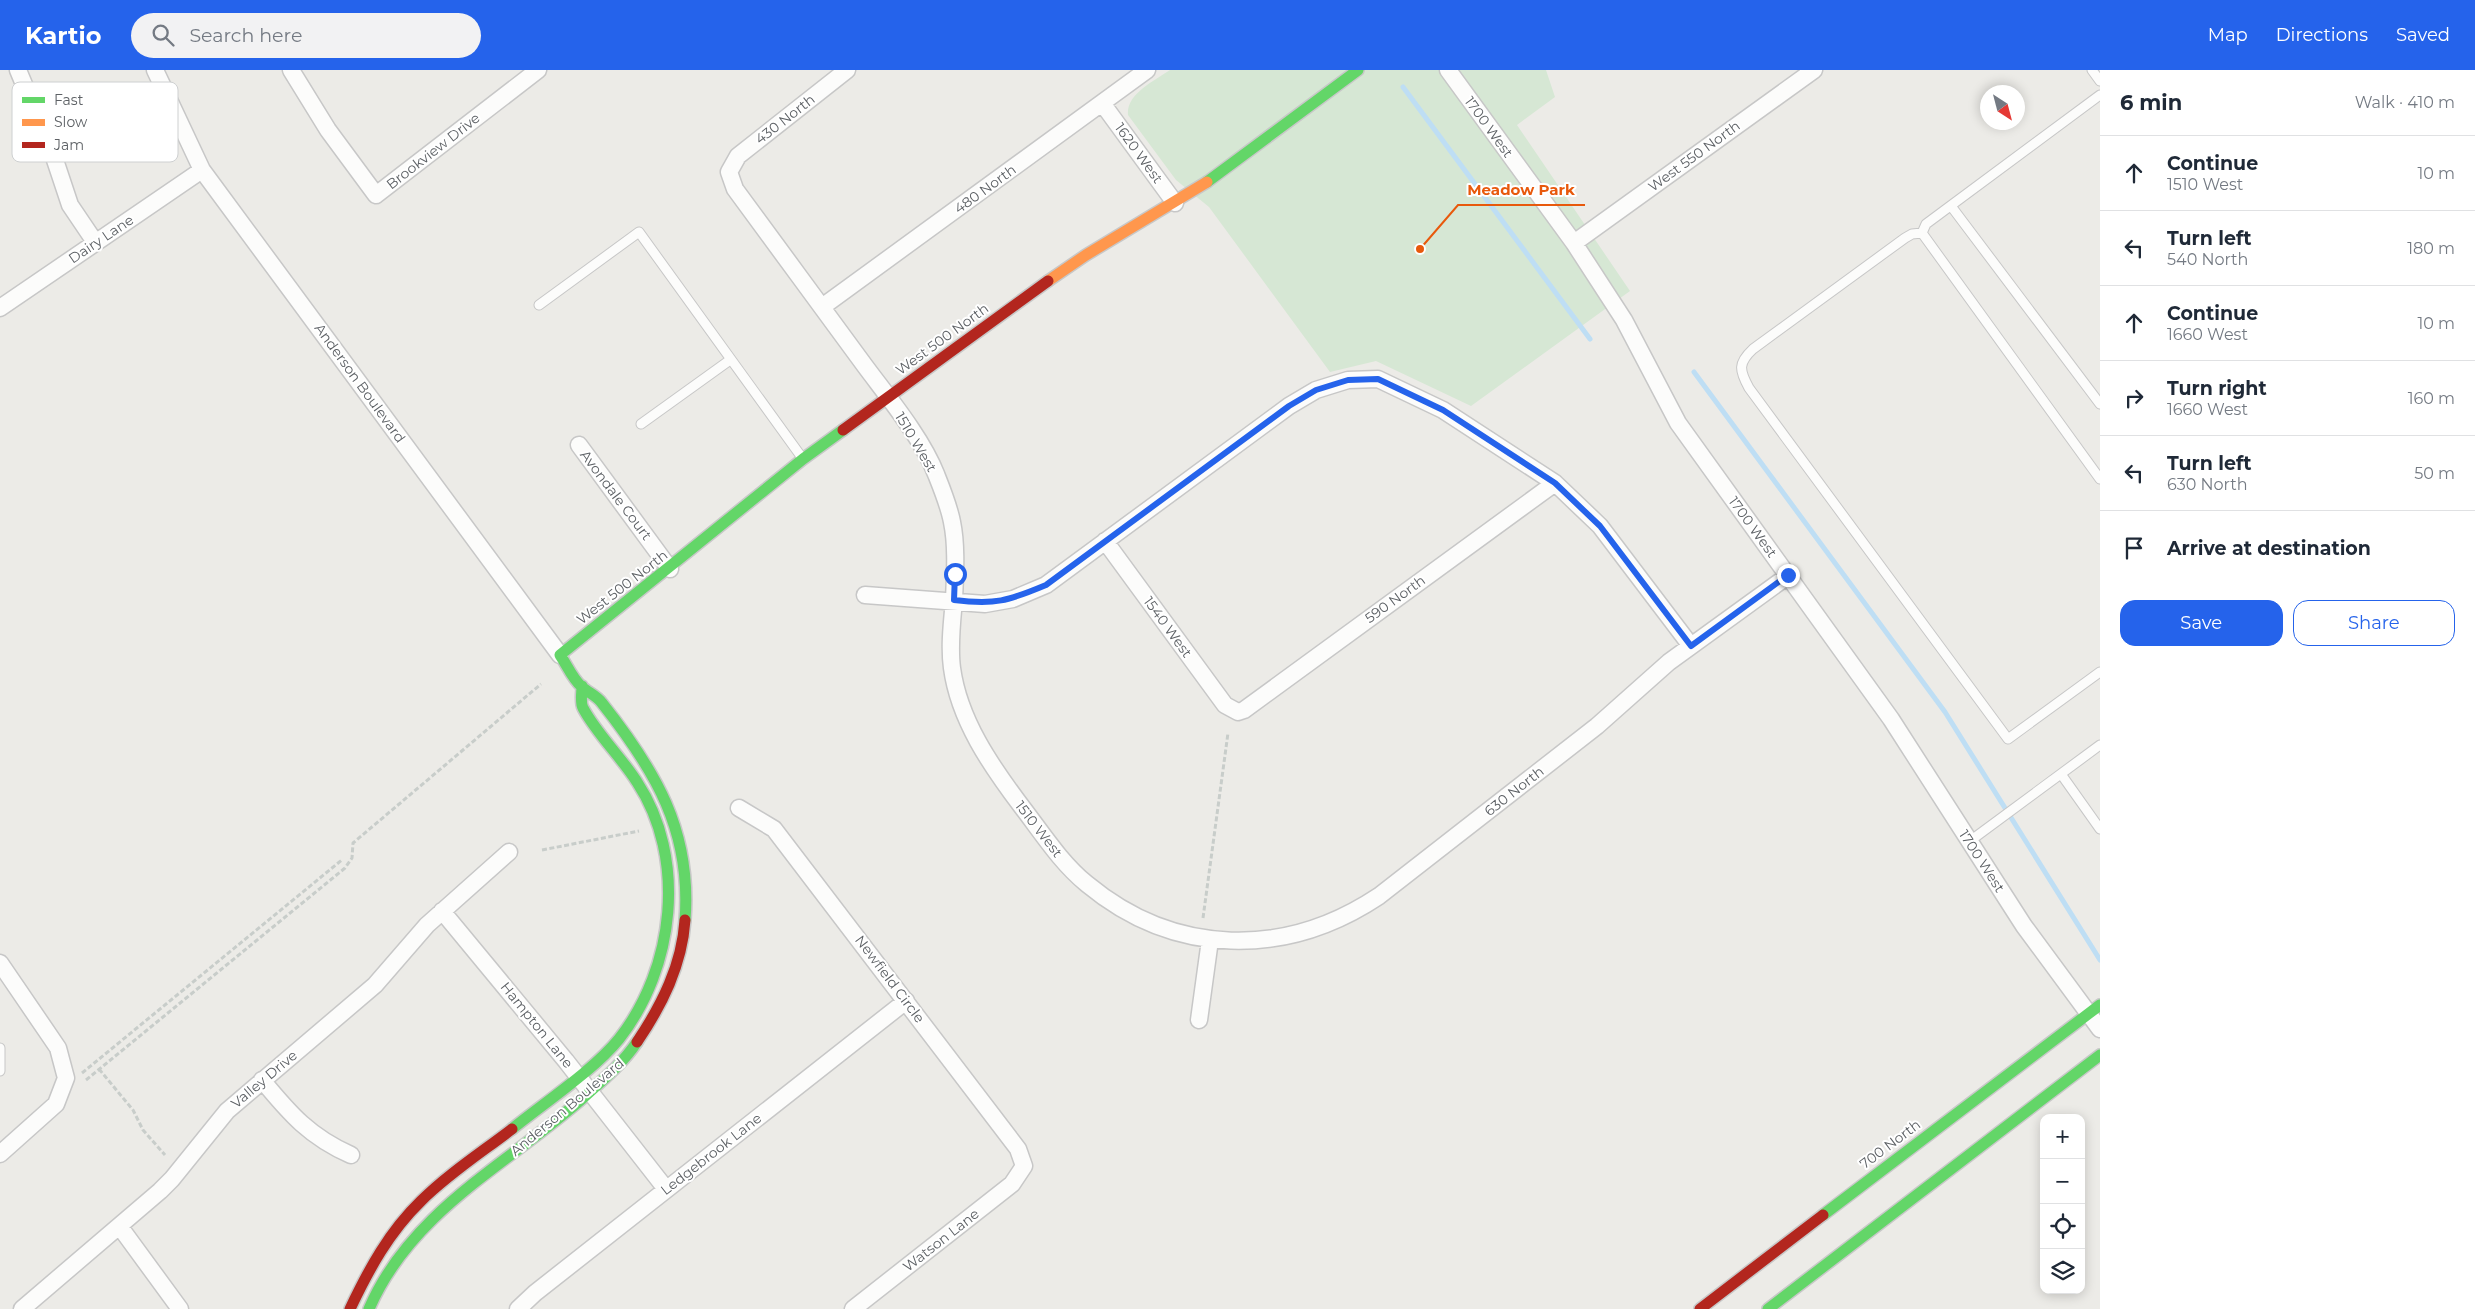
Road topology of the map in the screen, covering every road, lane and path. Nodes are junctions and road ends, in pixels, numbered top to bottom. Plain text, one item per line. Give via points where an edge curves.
1 (18, 70) edge
2 (155, 70) edge
3 (291, 70) edge
4 (538, 70) edge
5 (847, 70) edge
6 (1147, 70) edge
7 (1358, 70) edge
8 (1448, 70) edge
9 (1814, 70) edge
10 (2092, 70) edge
11 (2100, 81) edge
12 (23, 82) edge
13 (161, 82) edge
14 (2100, 95) edge
15 (1102, 103) junction
16 (178, 119) edge
17 (56, 162) edge
18 (202, 170) junction
19 (729, 172) joint
20 (1175, 203) junction
21 (1951, 206) junction
22 (1922, 233) junction
23 (95, 242) junction
24 (1574, 243) junction
25 (539, 305) dead end
26 (822, 307) junction
27 (0, 308) edge
28 (730, 360) junction
29 (888, 397) junction
30 (2100, 404) edge
31 (641, 424) dead end
32 (579, 445) dead end
33 (803, 459) junction
34 (2100, 479) edge
35 (1555, 483) junction
36 (1105, 541) junction
37 (670, 568) junction
38 (1788, 575) junction
39 (865, 595) dead end
40 (954, 600) junction
41 (1691, 646) junction
42 (560, 655) junction
43 (2100, 672) edge
44 (541, 684) dead end
45 (582, 686) junction
46 (1233, 711) joint
47 (1228, 733) dead end
48 (2100, 745) edge
49 (2061, 774) junction
50 (739, 808) dead end
51 (2100, 829) edge
52 (639, 830) dead end
53 (1970, 841) junction
54 (542, 850) dead end
55 (509, 852) dead end
56 (343, 859) dead end
57 (442, 911) junction
58 (1203, 918) dead end
59 (1210, 940) junction
60 (3, 972) edge
61 (906, 1001) junction
62 (2094, 1009) edge
63 (1199, 1020) dead end
64 (2100, 1029) edge
65 (0, 1048) edge
66 (2100, 1056) edge
67 (99, 1069) junction
68 (0, 1071) edge
69 (578, 1076) junction
70 (79, 1077) dead end
71 (86, 1080) dead end
72 (262, 1080) junction
73 (590, 1091) junction
74 (0, 1153) edge
75 (165, 1155) dead end
76 (351, 1156) dead end
77 (1024, 1166) joint
78 (666, 1189) junction
79 (120, 1228) junction
80 (22, 1309) edge
81 (180, 1309) edge
82 (350, 1309) edge
83 (369, 1309) edge
84 (518, 1309) edge
85 (853, 1309) edge
86 (1700, 1309) edge
87 (1768, 1309) edge

1 - 12 street
2 - 13 street, Anderson Boulevard
3 - 4 street, Brookview Drive via 328,130 376,195
5 - 19 street, 430 North via 738,156
6 - 15 street, 480 North
7 - 20 street, West 500 North
8 - 24 street, 1700 West
9 - 24 street, West 550 North
10 - 11 lane
14 - 21 lane
15 - 20 street, 1620 West
15 - 26 street, 480 North
16 - 18 street, Anderson Boulevard
17 - 23 street via 70,205
18 - 23 street, Dairy Lane
18 - 42 street, Anderson Boulevard
19 - 26 street, 1510 West via 735,189
20 - 29 street, West 500 North via 1086,255
21 - 22 lane via 1926,224
21 - 30 lane
22 - 34 lane
22 - 43 lane via 1905,238 1753,349 1744,358 1742,376 2008,739
23 - 27 street, Dairy Lane
24 - 38 street, 1700 West via 1624,320 1678,423
25 - 28 lane via 639,232
26 - 29 street, 1510 West
28 - 31 lane
28 - 33 lane
29 - 33 street, West 500 North
29 - 40 street, 1510 West via 935,471 952,522
32 - 37 street, Avondale Court
33 - 37 street, West 500 North
35 - 36 street via 1443,410 1378,379 1348,380 1316,390 1289,406
35 - 41 street via 1600,526
35 - 46 street, 590 North via 1244,710
36 - 40 street via 1046,585 1013,599 985,604
36 - 46 street, 1540 West via 1225,705
37 - 42 street, West 500 North
38 - 41 street, 630 North
38 - 53 street, 1700 West via 1892,719
39 - 40 street
40 - 59 street, 1510 West via 952,668 966,715 985,755 1005,785 1065,862 1087,884 1123,909 1160,927
41 - 59 street, 630 North via 1597,726 1355,912 1298,934 1268,939
42 - 45 street, Anderson Boulevard
44 - 67 path via 354,844 352,858 345,868
45 - 69 street, Anderson Boulevard via 582,706 638,784 657,824 668,872 669,906 665,938 652,981 634,1016 619,1039
45 - 73 street, Anderson Boulevard via 595,694 644,759 663,793 682,848 688,905 671,985 655,1018 633,1050
47 - 58 path
48 - 49 lane
49 - 51 lane
49 - 53 lane
50 - 61 street, Newfield Circle via 774,830
52 - 54 path
53 - 62 street, 1700 West via 2024,926
55 - 57 street, Valley Drive
56 - 70 path
57 - 69 street, Hampton Lane
57 - 72 street, Valley Drive via 375,985
59 - 63 street
60 - 74 street via 58,1048 66,1078 56,1104
61 - 77 street, Newfield Circle via 1018,1149
61 - 78 street, Ledgebrook Lane
62 - 64 street, 1700 West
62 - 86 street, 700 North
65 - 68 lane
66 - 87 street
67 - 71 path
67 - 75 path
69 - 73 street, Hampton Lane
69 - 82 street, Anderson Boulevard via 422,1200 374,1260
72 - 76 street via 300,1124
72 - 79 street, Valley Drive via 226,1111 172,1179
73 - 78 street, Hampton Lane
73 - 83 street, Anderson Boulevard via 439,1211 409,1243
77 - 85 street, Watson Lane via 1012,1184
78 - 84 street, Ledgebrook Lane
79 - 80 street, Valley Drive
79 - 81 street

